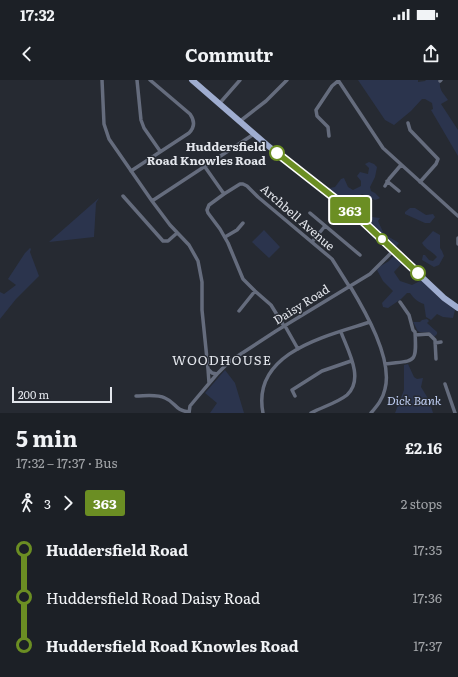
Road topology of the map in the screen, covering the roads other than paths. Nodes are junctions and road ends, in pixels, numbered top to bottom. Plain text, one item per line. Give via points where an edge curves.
1 (102, 80) edge
2 (137, 80) edge
3 (150, 80) edge
4 (192, 80) edge
5 (240, 80) edge
6 (286, 80) edge
7 (338, 80) edge
8 (219, 104) junction
9 (239, 122) junction
10 (407, 125) dead end
11 (254, 134) junction
12 (329, 136) dead end
13 (160, 151) junction
14 (401, 165) junction
15 (205, 167) junction
16 (131, 171) junction
17 (388, 182) junction
18 (420, 182) junction
19 (385, 186) dead end
20 (399, 191) dead end
21 (224, 194) junction
22 (123, 196) dead end
23 (152, 201) junction
24 (310, 213) dead end
25 (458, 216) edge
26 (243, 223) dead end
27 (325, 226) junction
28 (177, 233) junction
29 (225, 237) junction
30 (458, 238) edge
31 (312, 242) junction
32 (458, 244) edge
33 (394, 250) junction
34 (360, 256) dead end
35 (350, 286) junction
36 (254, 291) junction
37 (400, 302) dead end
38 (458, 308) edge
39 (239, 311) dead end
40 (370, 322) junction
41 (284, 326) junction
42 (341, 332) junction
43 (416, 335) junction
44 (441, 342) dead end
45 (435, 343) junction
46 (298, 349) junction
47 (436, 359) dead end
48 (351, 361) junction
49 (385, 364) junction
50 (208, 369) junction
51 (217, 374) junction
52 (209, 383) junction
53 (445, 384) dead end
54 (136, 396) dead end
55 (295, 396) dead end
56 (178, 412) edge
57 (189, 412) edge
58 (263, 413) edge
59 (311, 413) edge
60 (371, 413) edge
61 (455, 413) edge

1 - 16 street via 107,135
2 - 13 street via 141,120
3 - 13 street via 190,114 194,121 191,131
4 - 8 main road
5 - 8 street
6 - 9 street via 266,101
7 - 12 street via 316,108 316,114 328,127
7 - 14 street via 375,138
8 - 9 main road
9 - 11 main road
10 - 18 street via 438,159
11 - 15 street
11 - 33 main road via 356,215
13 - 16 street
14 - 17 street
14 - 18 street
15 - 21 street
15 - 23 street
16 - 23 street
17 - 19 street
17 - 20 street
18 - 25 street
21 - 29 street via 210,204 207,210
21 - 31 street, Archbell Avenue via 245,184
22 - 28 street via 163,241 168,241
23 - 28 street
24 - 27 street
26 - 29 street
27 - 31 street
27 - 34 street
28 - 50 street via 194,253 200,270
29 - 36 street via 241,275
30 - 32 street
31 - 35 street, Archbell Avenue via 334,261
33 - 35 street, Daisy Road via 370,274
33 - 38 main road
35 - 40 street, Archbell Avenue
35 - 41 street, Daisy Road
36 - 39 street
36 - 41 street via 274,308
37 - 43 street via 409,315
40 - 42 street
40 - 49 street, Archbell Avenue
41 - 46 street
41 - 51 street, Daisy Road via 237,355
42 - 46 street via 315,340
42 - 48 street
43 - 45 street via 429,334
43 - 49 street via 416,352 410,361
44 - 45 street
45 - 47 street
46 - 58 street via 278,362 269,374 262,390
48 - 55 street via 324,370 304,382 292,390
48 - 59 street via 355,379 350,391
49 - 60 street, Archbell Avenue via 385,391 380,403
50 - 51 street
50 - 52 street
51 - 52 street, Daisy Road
52 - 57 street, Daisy Road via 192,404
53 - 61 street
54 - 56 street via 164,397 172,402
56 - 57 street

